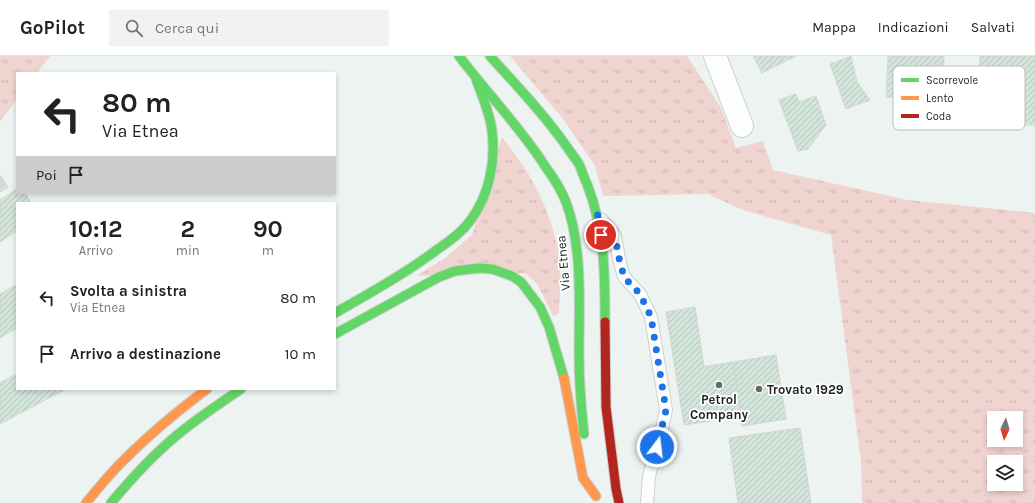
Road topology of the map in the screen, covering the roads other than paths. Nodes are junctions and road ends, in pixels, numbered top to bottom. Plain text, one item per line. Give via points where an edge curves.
1 (459, 56) edge
2 (490, 56) edge
3 (716, 56) edge
4 (476, 79) junction
5 (742, 126) dead end
6 (596, 213) junction
7 (336, 312) edge
8 (336, 333) edge
9 (206, 390) edge
10 (240, 390) edge
11 (596, 500) edge
12 (86, 503) edge
13 (111, 503) edge
14 (619, 503) edge
15 (647, 503) edge

1 - 4 main road, Via Etnea
2 - 6 main road via 558,134 579,165
3 - 5 street
4 - 7 main road via 492,130 493,148 489,178 475,213 465,227 426,259
4 - 11 main road, Via Etnea via 542,159 558,185 573,227 580,301 580,397
6 - 14 main road via 605,276 606,407
6 - 15 lane via 615,236 624,277 640,294 651,317 666,410 649,476
8 - 11 main road via 427,283 455,271 492,269 512,276 521,282 540,307 549,327 566,386 583,478
9 - 12 main road via 179,409 144,440 115,468
10 - 13 main road via 208,411 157,452

